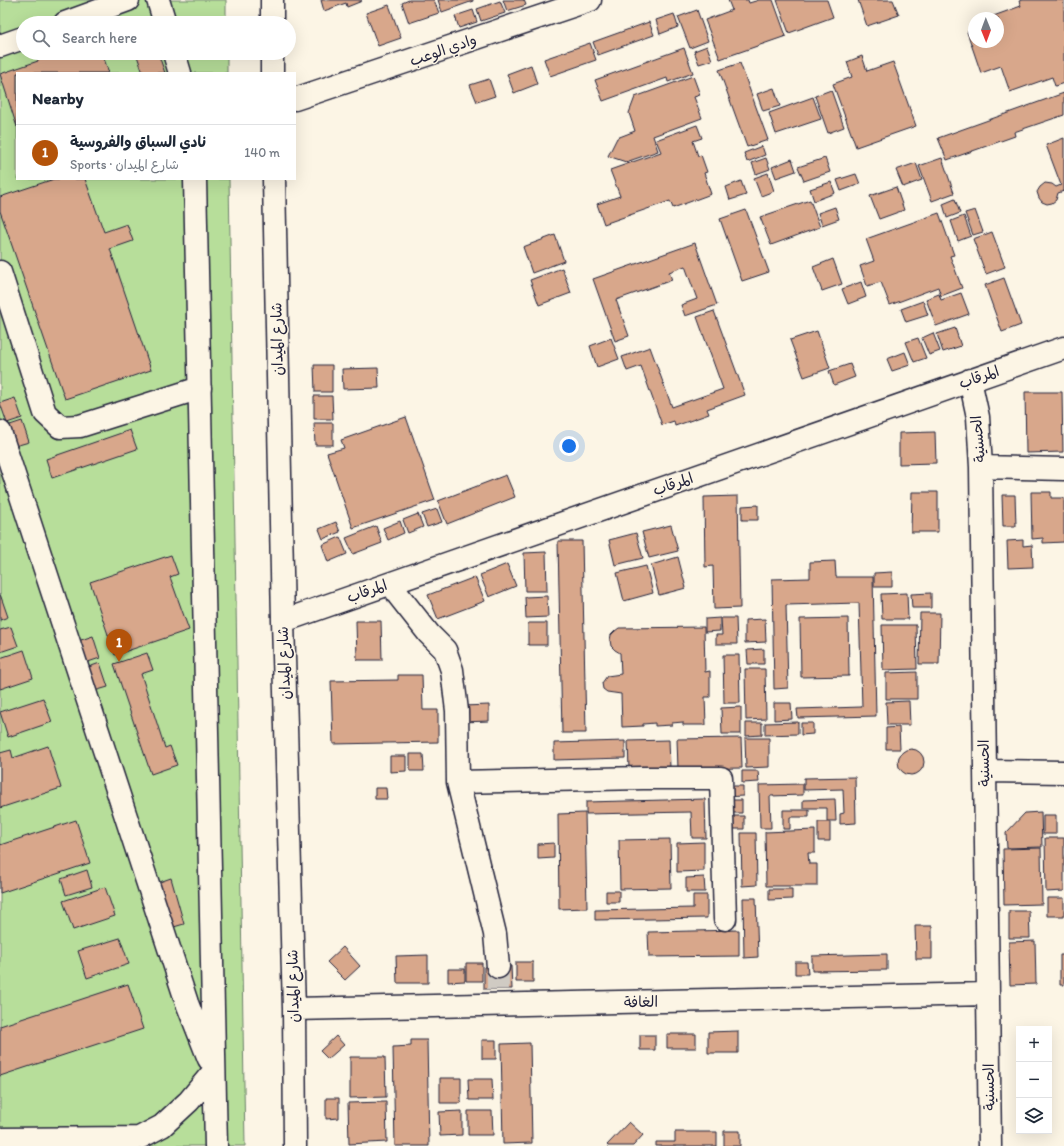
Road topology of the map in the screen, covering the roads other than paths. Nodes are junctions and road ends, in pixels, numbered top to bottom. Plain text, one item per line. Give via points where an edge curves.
1 (128, 0) edge
2 (158, 0) edge
3 (272, 0) edge
4 (590, 0) edge
5 (84, 16) edge
6 (163, 16) edge
7 (272, 16) edge
8 (16, 40) edge
9 (0, 46) edge
10 (176, 60) edge
11 (272, 60) edge
12 (180, 72) edge
13 (272, 72) edge
14 (296, 99) edge
15 (195, 180) edge
16 (274, 180) edge
17 (0, 272) edge
18 (1064, 348) edge
19 (970, 380) junction
20 (200, 388) junction
21 (0, 432) edge
22 (981, 467) junction
23 (1064, 469) edge
24 (392, 583) junction
25 (282, 621) junction
26 (984, 771) junction
27 (1064, 772) edge
28 (458, 782) junction
29 (725, 919) dead end
30 (498, 967) tunnel mouth
31 (988, 994) junction
32 (294, 1009) junction
33 (214, 1071) junction
34 (0, 1140) edge
35 (145, 1142) edge
36 (216, 1146) edge
37 (295, 1146) edge
38 (990, 1146) edge

1 - 5 street
2 - 6 street
3 - 7 street
4 - 14 street, وادي الوعب
8 - 9 street
10 - 12 street
11 - 13 street
15 - 20 street
16 - 25 street, شارع الميدان
17 - 20 street via 45,413 60,427 80,426
18 - 19 street, المرقاب
19 - 22 street, الحسنية via 978,417
19 - 24 street, المرقاب
20 - 33 street
21 - 33 street via 187,1003
22 - 23 street
22 - 26 street, الحسنية
24 - 25 street, المرقاب
24 - 28 street via 429,634 445,650 452,670 457,711
25 - 32 street, شارع الميدان
26 - 27 street
26 - 31 street, الحسنية
28 - 29 street via 721,778
28 - 30 street via 494,934
31 - 32 street, الغافة via 501,997
31 - 38 street, الحسنية
32 - 37 street, شارع الميدان
33 - 35 street via 189,1101
33 - 36 street
34 - 35 street

